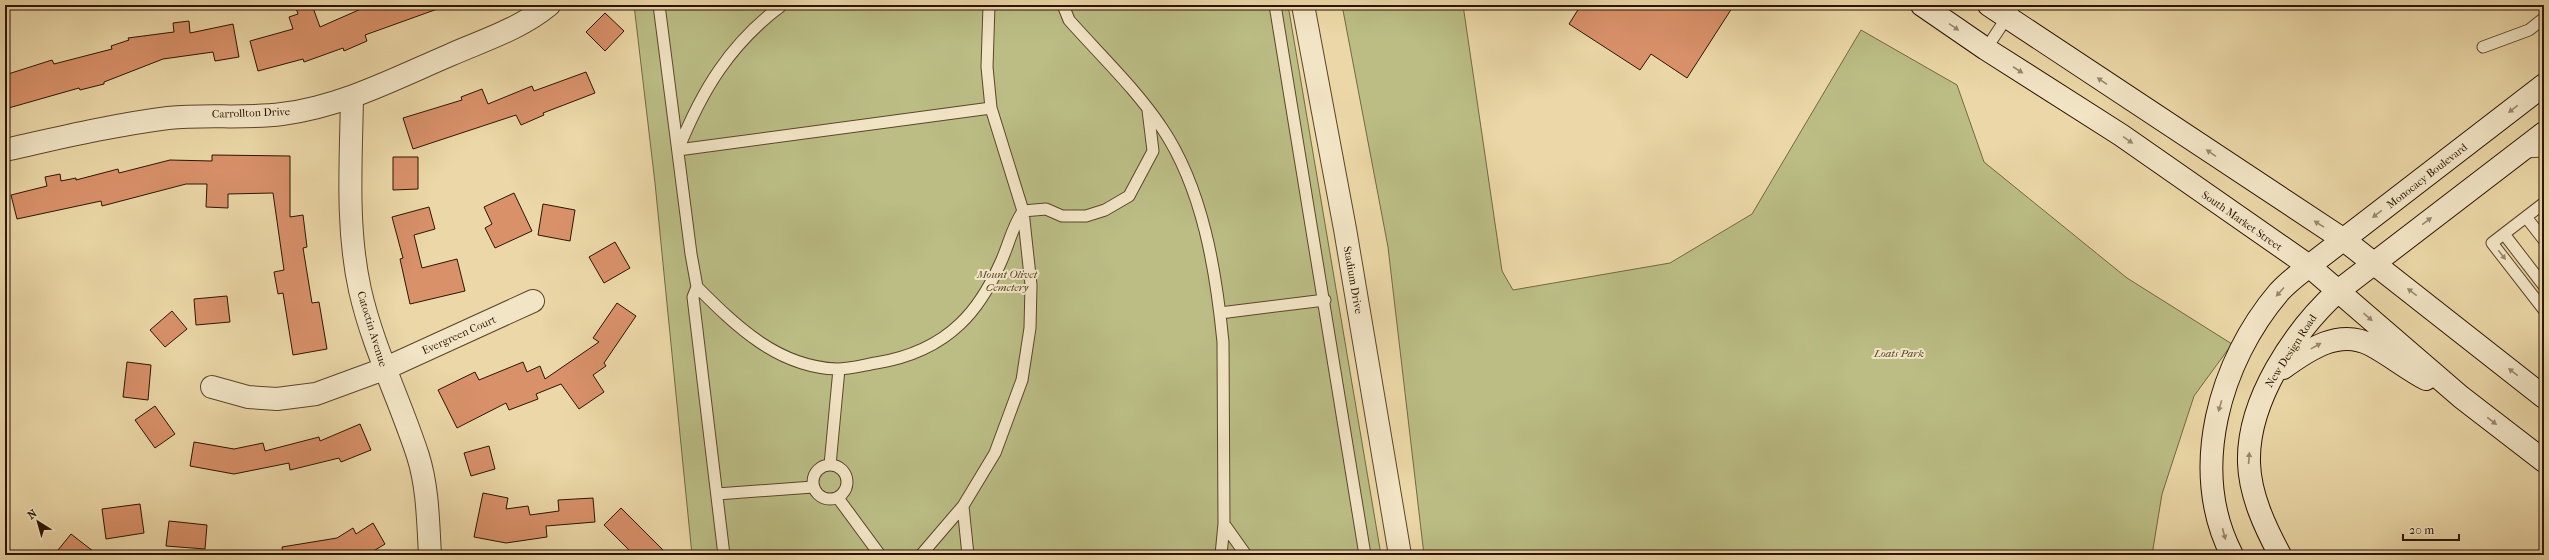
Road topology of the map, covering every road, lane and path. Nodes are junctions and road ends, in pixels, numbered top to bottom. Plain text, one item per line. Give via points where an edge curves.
1 (549, 5) edge
2 (659, 5) edge
3 (782, 5) edge
4 (988, 5) edge
5 (1062, 5) edge
6 (1275, 5) edge
7 (1303, 5) edge
8 (1922, 5) edge
9 (1989, 5) edge
10 (2011, 11) edge
11 (2544, 18) edge
12 (2483, 47) dead end
13 (1986, 49) junction
14 (2544, 85) edge
15 (352, 97) junction
16 (990, 108) junction
17 (1148, 110) junction
18 (2544, 133) edge
19 (5, 150) edge
20 (678, 150) junction
21 (2544, 151) edge
22 (2518, 153) junction
23 (2544, 203) edge
24 (1023, 211) junction
25 (2526, 217) junction
26 (2504, 234) junction
27 (2344, 240) junction
28 (2544, 240) edge
29 (2374, 262) junction
30 (2309, 266) junction
31 (2544, 286) edge
32 (698, 287) junction
33 (2338, 291) junction
34 (1325, 300) junction
35 (533, 301) dead end
36 (2544, 310) edge
37 (1220, 313) junction
38 (384, 369) junction
39 (839, 369) junction
40 (2272, 375) junction
41 (212, 387) dead end
42 (2461, 397) junction
43 (2544, 397) edge
44 (2544, 461) edge
45 (830, 465) junction
46 (813, 486) junction
47 (716, 494) junction
48 (838, 498) junction
49 (963, 506) junction
50 (1224, 524) junction
51 (430, 555) edge
52 (724, 555) edge
53 (880, 555) edge
54 (921, 555) edge
55 (968, 555) edge
56 (1222, 555) edge
57 (1246, 555) edge
58 (1365, 555) edge
59 (1400, 555) edge
60 (2232, 555) edge
61 (2280, 555) edge

1 - 15 main road, Carrollton Drive via 520,25
2 - 20 lane
3 - 20 lane via 744,37 726,58 694,109
4 - 16 lane via 987,67
5 - 17 lane via 1070,20
6 - 34 lane
7 - 59 main road, Stadium Drive via 1346,237
8 -> 13 main road, South Market Street
9 - 10 main road
10 - 13 lane
27 -> 10 main road
11 - 12 lane via 2529,30
13 -> 30 main road, South Market Street via 2120,135
14 -> 27 main road, Monocacy Boulevard
15 - 19 main road, Carrollton Drive via 283,114 214,114 168,118 65,136
15 - 38 main road, Catoctin Avenue via 353,248 364,304
16 - 20 lane
16 - 24 lane
17 - 24 lane via 1153,151 1130,196 1105,210 1086,216 1062,216 1046,209
17 - 37 lane via 1163,129 1188,178 1204,225
18 - 22 main road
20 - 32 lane via 691,254
21 - 22 lane
29 -> 22 main road
23 - 25 lane
24 - 39 lane via 1013,226 1000,263 986,290 960,324 932,345 901,359
24 - 49 lane via 1031,285 1030,328 1022,380 995,453
25 - 26 lane
25 - 28 lane
26 - 31 lane
26 -> 36 lane via 2492,243
27 - 29 main road
27 - 30 main road, Monocacy Boulevard
29 - 33 main road
43 -> 29 main road
30 - 33 main road, South Market Street
30 -> 60 main road via 2280,291 2261,317 2234,363 2218,409 2212,455 2214,499
32 - 39 lane via 739,328 779,355 806,364
32 - 47 lane via 693,297
33 - 40 main road, New Design Road via 2318,309
33 -> 42 main road, South Market Street
34 - 37 lane
34 - 58 lane
35 - 38 main road, Evergreen Court
37 - 50 lane via 1223,342
38 - 41 main road, Evergreen Court via 316,394 277,399 248,397
38 - 51 main road, Catoctin Avenue via 418,456 425,485
39 - 45 lane
40 -> 42 main road via 2323,342 2343,339 2370,344 2409,371
61 -> 40 main road, New Design Road via 2254,496 2249,463 2253,423
42 -> 44 main road, South Market Street
45 - 46 lane via 821,467 814,473
45 - 48 lane via 839,467 846,478 844,491
46 - 47 lane
46 - 48 lane via 820,497 829,500
47 - 52 lane
48 - 53 lane
49 - 54 lane
49 - 55 lane
50 - 56 lane
50 - 57 lane

